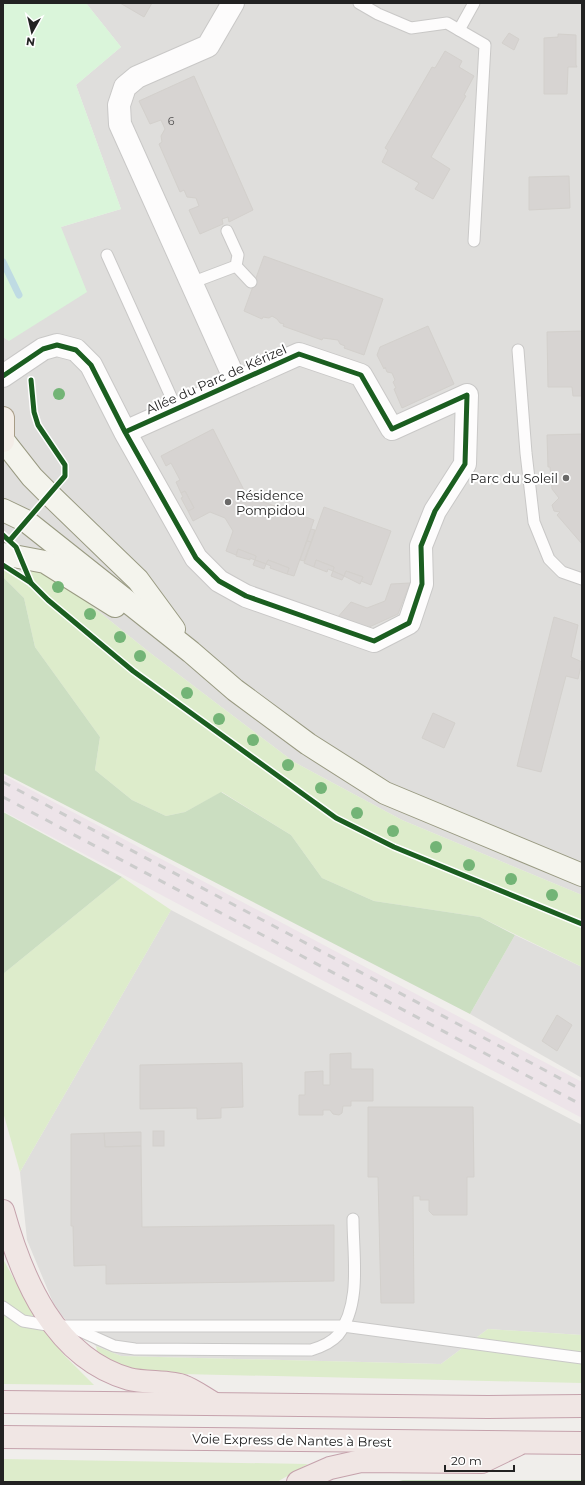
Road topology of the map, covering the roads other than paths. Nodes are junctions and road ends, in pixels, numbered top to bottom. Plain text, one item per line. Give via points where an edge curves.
1 (233, 3) edge
2 (359, 3) edge
3 (474, 3) edge
4 (459, 30) junction
5 (227, 231) dead end
6 (474, 241) dead end
7 (107, 255) dead end
8 (236, 266) junction
9 (251, 282) dead end
10 (191, 283) junction
11 (518, 350) dead end
12 (3, 376) edge
13 (236, 382) junction
14 (177, 410) junction
15 (3, 418) edge
16 (125, 432) junction
17 (3, 440) edge
18 (3, 510) edge
19 (3, 554) edge
20 (582, 579) edge
21 (191, 652) junction
22 (582, 875) edge
23 (3, 1211) edge
24 (353, 1219) dead end
25 (3, 1307) edge
26 (62, 1326) junction
27 (343, 1326) junction
28 (582, 1358) edge
29 (3, 1402) edge
30 (216, 1404) junction
31 (582, 1406) edge
32 (3, 1437) edge
33 (521, 1443) junction
34 (582, 1443) edge
35 (298, 1482) edge

1 - 10 street, Allée du Parc de Kérizel via 208,46 137,77 126,87 119,105 120,124
2 - 4 lane via 411,28 447,23
3 - 4 lane
4 - 6 lane via 485,45
5 - 8 lane via 238,255
7 - 14 lane
8 - 9 lane
8 - 10 lane
10 - 13 street, Allée du Parc de Kérizel
11 - 20 lane via 534,522 549,558 562,572
12 - 16 street, Allée du Parc de Kérizel via 43,349 57,346 76,350 91,365
13 - 14 street, Allée du Parc de Kérizel
13 - 16 street, Allée du Parc de Kérizel via 299,354 361,375 392,429 467,395 465,464 435,511 421,546 422,584 409,623 374,641 246,596 219,581 196,558
14 - 16 street, Allée du Parc de Kérizel
15 - 17 main road
17 - 21 main road via 45,490 138,580
18 - 21 main road via 26,520
19 - 21 main road via 45,562
21 - 22 main road via 235,690 308,744 385,793
23 - 26 highway via 11,1242 33,1290
24 - 27 lane via 354,1290 352,1305
25 - 26 lane via 23,1321
26 - 27 lane
26 - 27 lane via 114,1346 135,1349 311,1350 327,1344 337,1336
26 - 30 highway via 80,1354 108,1371 128,1379 182,1385
27 - 28 lane
29 - 30 highway
30 - 31 highway
32 - 33 highway, Voie Express de Nantes à Brest
33 - 34 highway, Voie Express de Nantes à Brest
33 - 35 highway via 482,1462 361,1461 330,1468

